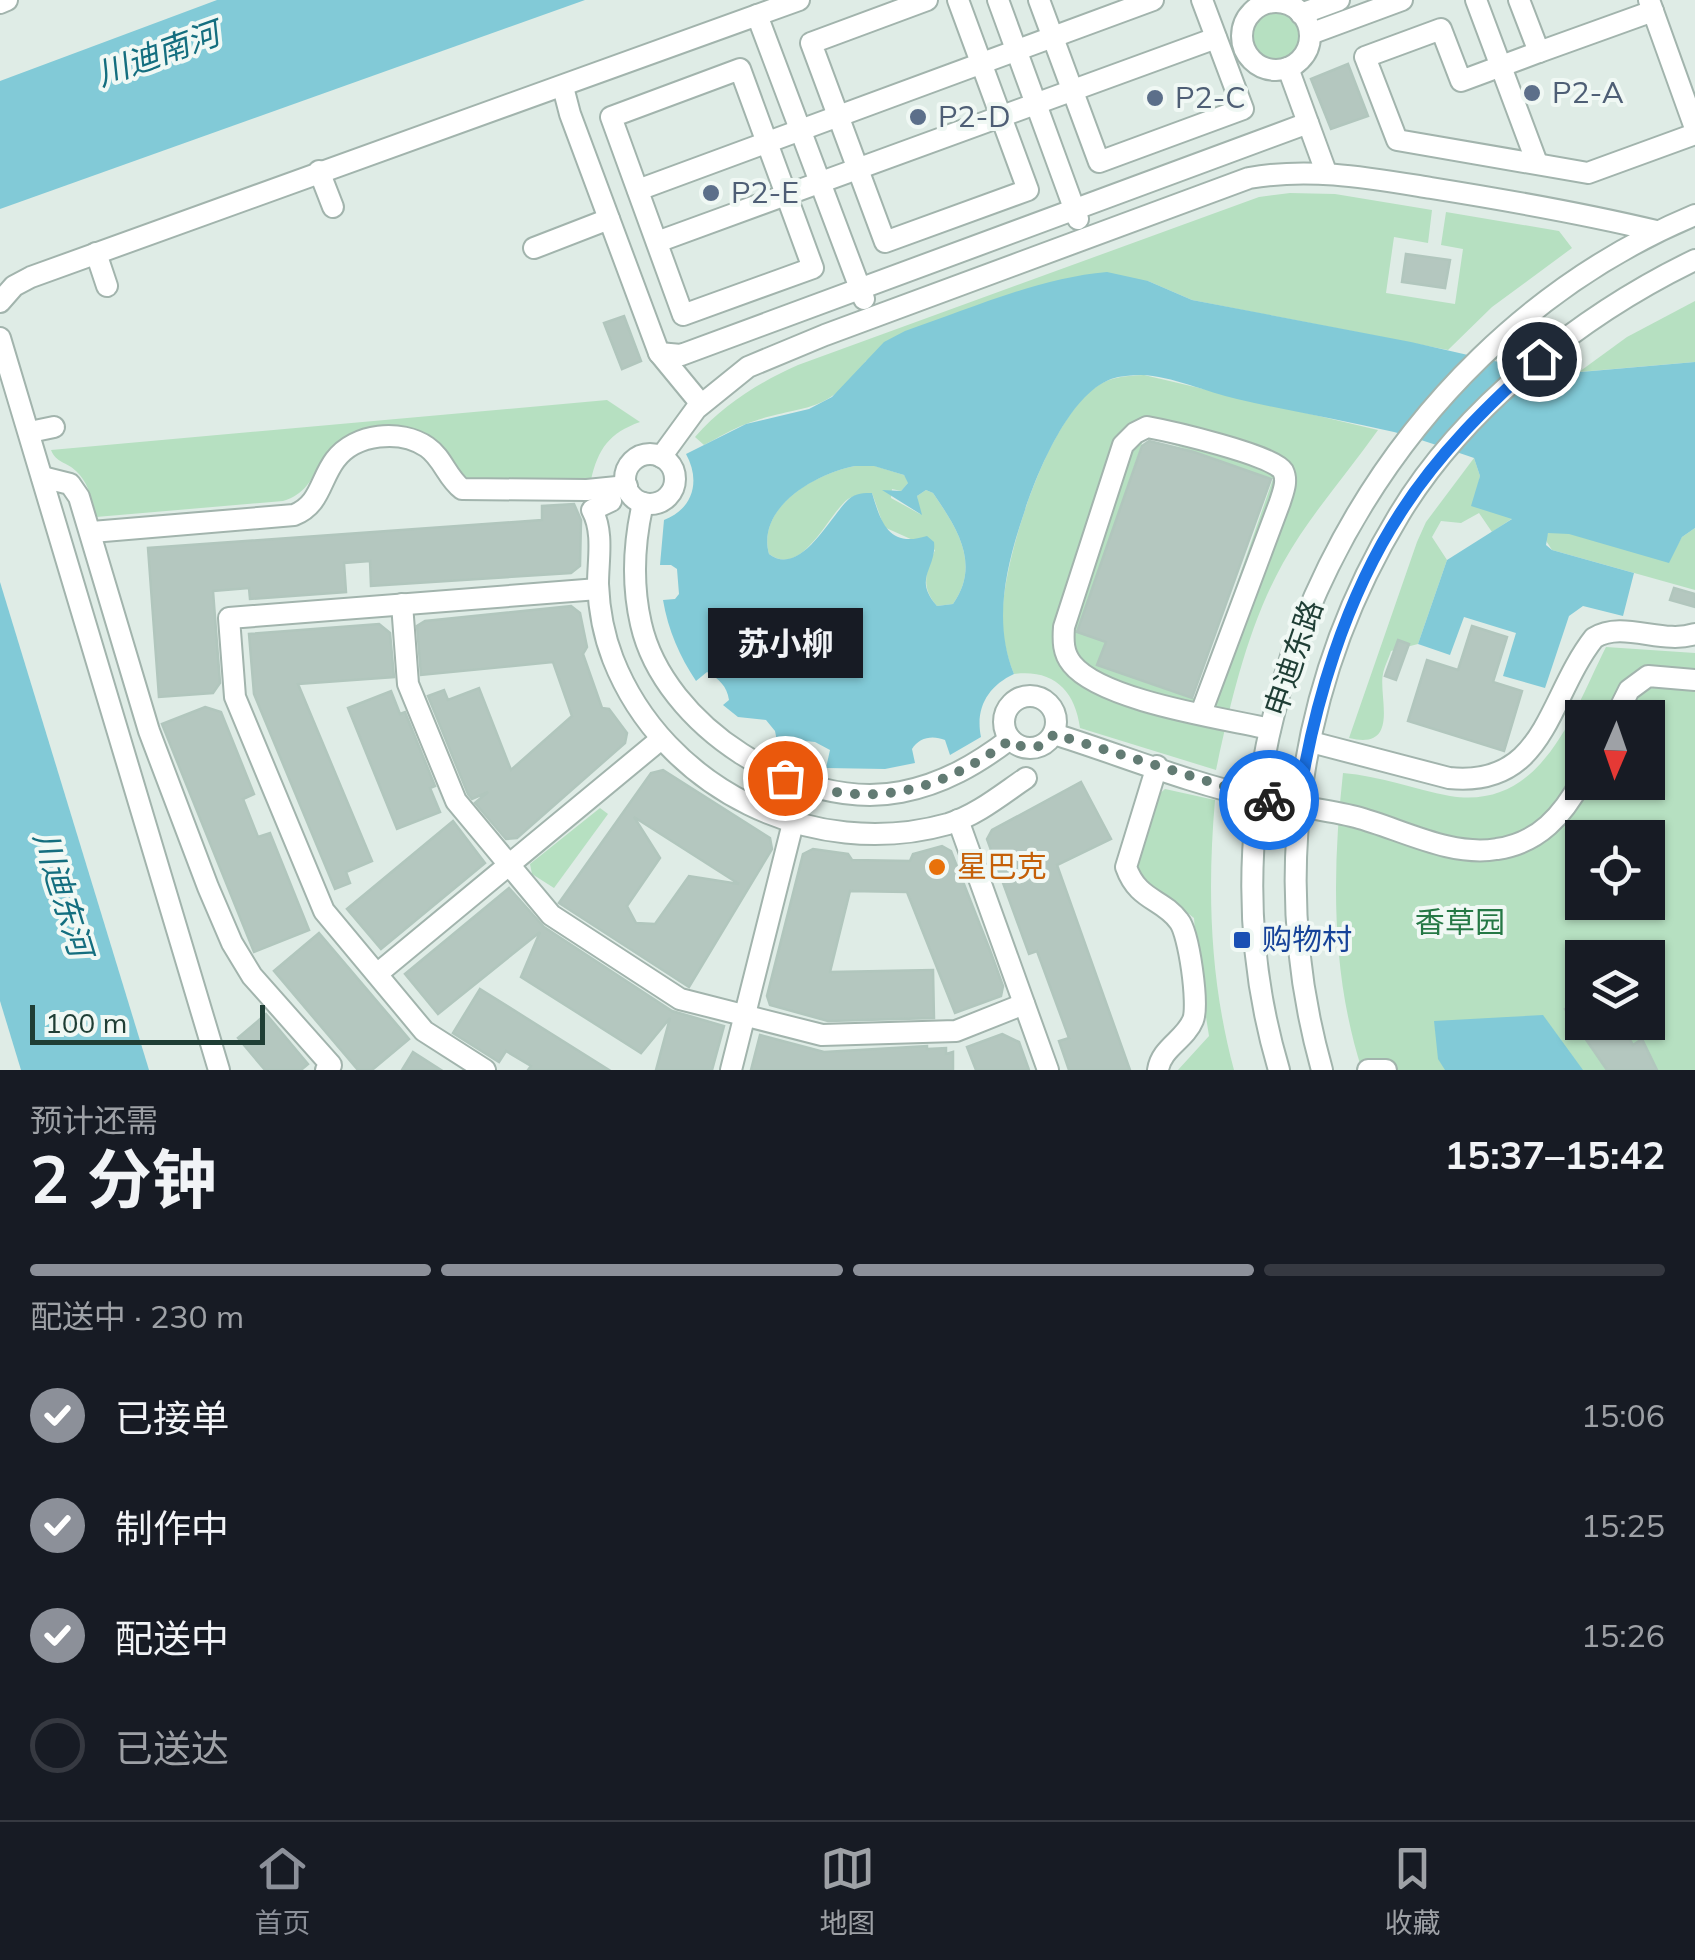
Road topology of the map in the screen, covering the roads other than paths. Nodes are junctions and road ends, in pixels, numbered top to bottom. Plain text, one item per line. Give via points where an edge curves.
1 (7, 0) edge
2 (799, 0) edge
3 (927, 0) edge
4 (958, 0) edge
5 (998, 0) edge
6 (1039, 0) edge
7 (1153, 0) edge
8 (1202, 0) edge
9 (1339, 0) edge
10 (1402, 0) edge
11 (1476, 0) edge
12 (1519, 0) edge
13 (0, 3) edge
14 (1260, 3) edge
15 (1651, 6) edge
16 (757, 16) junction
17 (1306, 24) junction
18 (1053, 36) junction
19 (1216, 38) junction
20 (1016, 50) junction
21 (1539, 52) junction
22 (981, 62) junction
23 (1501, 67) junction
24 (1288, 68) junction
25 (564, 87) junction
26 (1072, 89) junction
27 (1036, 102) junction
28 (1000, 115) junction
29 (838, 116) junction
30 (1308, 123) junction
31 (800, 129) junction
32 (1695, 131) edge
33 (767, 141) junction
34 (1537, 164) junction
35 (857, 168) junction
36 (320, 171) junction
37 (1326, 172) junction
38 (820, 182) junction
39 (638, 190) junction
40 (786, 195) junction
41 (332, 207) dead end
42 (1075, 210) junction
43 (1695, 215) edge
44 (609, 219) junction
45 (1656, 231) junction
46 (1085, 238) junction
47 (656, 242) junction
48 (534, 248) dead end
49 (96, 253) junction
50 (1695, 260) edge
51 (108, 286) dead end
52 (860, 289) junction
53 (0, 302) edge
54 (870, 317) junction
55 (0, 338) edge
56 (659, 353) junction
57 (702, 404) junction
58 (54, 427) dead end
59 (30, 432) junction
60 (660, 457) junction
61 (42, 477) junction
62 (619, 494) junction
63 (643, 503) junction
64 (92, 532) junction
65 (598, 589) junction
66 (402, 604) junction
67 (1695, 634) edge
68 (1695, 680) edge
69 (1624, 700) edge
70 (1202, 714) junction
71 (1270, 729) junction
72 (1054, 734) junction
73 (661, 739) junction
74 (1010, 740) junction
75 (1310, 742) junction
76 (1157, 766) junction
77 (1026, 778) dead end
78 (1255, 798) junction
79 (1571, 800) edge
80 (1298, 806) junction
81 (958, 820) junction
82 (793, 823) junction
83 (509, 865) junction
84 (376, 974) junction
85 (1024, 1004) junction
86 (745, 1016) junction
87 (331, 1068) edge
88 (219, 1070) edge
89 (485, 1070) edge
90 (731, 1070) edge
91 (1048, 1070) edge
92 (1158, 1070) edge
93 (1279, 1070) edge
94 (1322, 1070) edge
95 (1368, 1070) edge
96 (1385, 1070) edge

1 - 13 street
2 - 16 street
3 - 29 street via 811,42
4 - 22 street
5 - 20 street
6 - 18 street
7 - 18 street
8 - 19 street
9 - 17 street
10 - 17 street
11 - 23 street
12 - 21 street
14 - 17 street via 1283,3
14 - 24 street via 1245,22 1247,55 1266,69
15 - 21 street
15 - 32 street
16 - 25 street
16 - 31 street
17 - 24 street via 1305,54
18 - 20 street
18 - 26 street
19 - 26 street
19 - 26 street via 1243,109 1099,162
20 - 22 street
20 - 27 street
21 - 23 street
22 - 28 street
22 - 29 street
23 - 34 street
23 - 34 street via 1461,81 1441,29 1364,57 1397,140
24 - 30 street
25 - 36 street
25 - 44 street
26 - 27 street
27 - 28 street
27 - 42 street
28 - 35 street
28 - 35 street via 1028,190 884,242
29 - 31 street
29 - 35 street
30 - 37 street
30 - 42 street
31 - 33 street
31 - 38 street
32 - 34 street via 1588,172
33 - 39 street
33 - 39 street via 740,69 611,117
33 - 40 street
35 - 38 street
36 - 41 street
36 - 49 street
37 - 45 street via 1536,204
37 - 46 street via 1248,178
38 - 40 street
38 - 52 street
39 - 47 street
40 - 47 street
40 - 47 street via 814,268 684,315
42 - 46 street
42 - 52 street
43 - 45 street, 申迪东路
44 - 48 street
44 - 56 street
45 - 71 street, 申迪东路 via 1542,304 1454,384 1397,450 1336,550 1304,620
46 - 54 street
49 - 51 street
49 - 53 street via 14,286
50 - 75 street, 申迪东路 via 1618,303 1505,389 1400,513 1341,638
52 - 54 street
52 - 56 street via 681,355
54 - 57 street via 748,367
55 - 59 street
56 - 57 street
57 - 60 street
58 - 59 street
59 - 61 street
60 - 62 street via 637,458
60 - 63 street via 672,468 675,484 667,498
61 - 64 street via 70,484
61 - 88 street
62 - 63 street
62 - 64 street via 462,489 426,446 392,436 344,452 300,512
62 - 65 street via 592,510 599,522
63 - 74 street via 635,580 641,626 656,662 687,709 751,758 809,787 866,795 942,780
64 - 87 street via 149,731 232,943
65 - 66 street
65 - 73 street via 626,690
66 - 83 street via 408,684 456,802
66 - 84 street via 229,618 242,715 324,911
67 - 75 street via 1605,632 1594,638 1539,738 1508,770 1492,776 1450,778
68 - 69 street via 1648,676
70 - 70 street via 1107,688 1083,675 1063,646 1123,445 1148,428 1248,453 1284,472 1280,502
70 - 71 street
71 - 78 street, 申迪东路
72 - 74 street via 1034,748
72 - 74 street via 1053,709 1023,696 1004,714
72 - 76 street
73 - 82 street via 736,798
73 - 83 street
75 - 80 street, 申迪东路
76 - 78 street
76 - 92 street via 1126,868 1145,897 1180,922 1194,1003 1193,1020
77 - 81 street
78 - 80 street
78 - 93 street, 申迪东路 via 1257,942
79 - 80 street via 1553,823 1496,849 1452,847
80 - 94 street, 申迪东路 via 1298,948 1306,1015
81 - 82 street via 875,836
81 - 85 street
82 - 86 street
83 - 84 street
83 - 86 street via 551,915 680,999
84 - 89 street via 424,1031
85 - 86 street via 956,1031 822,1035
85 - 91 street
86 - 90 street
95 - 96 street

